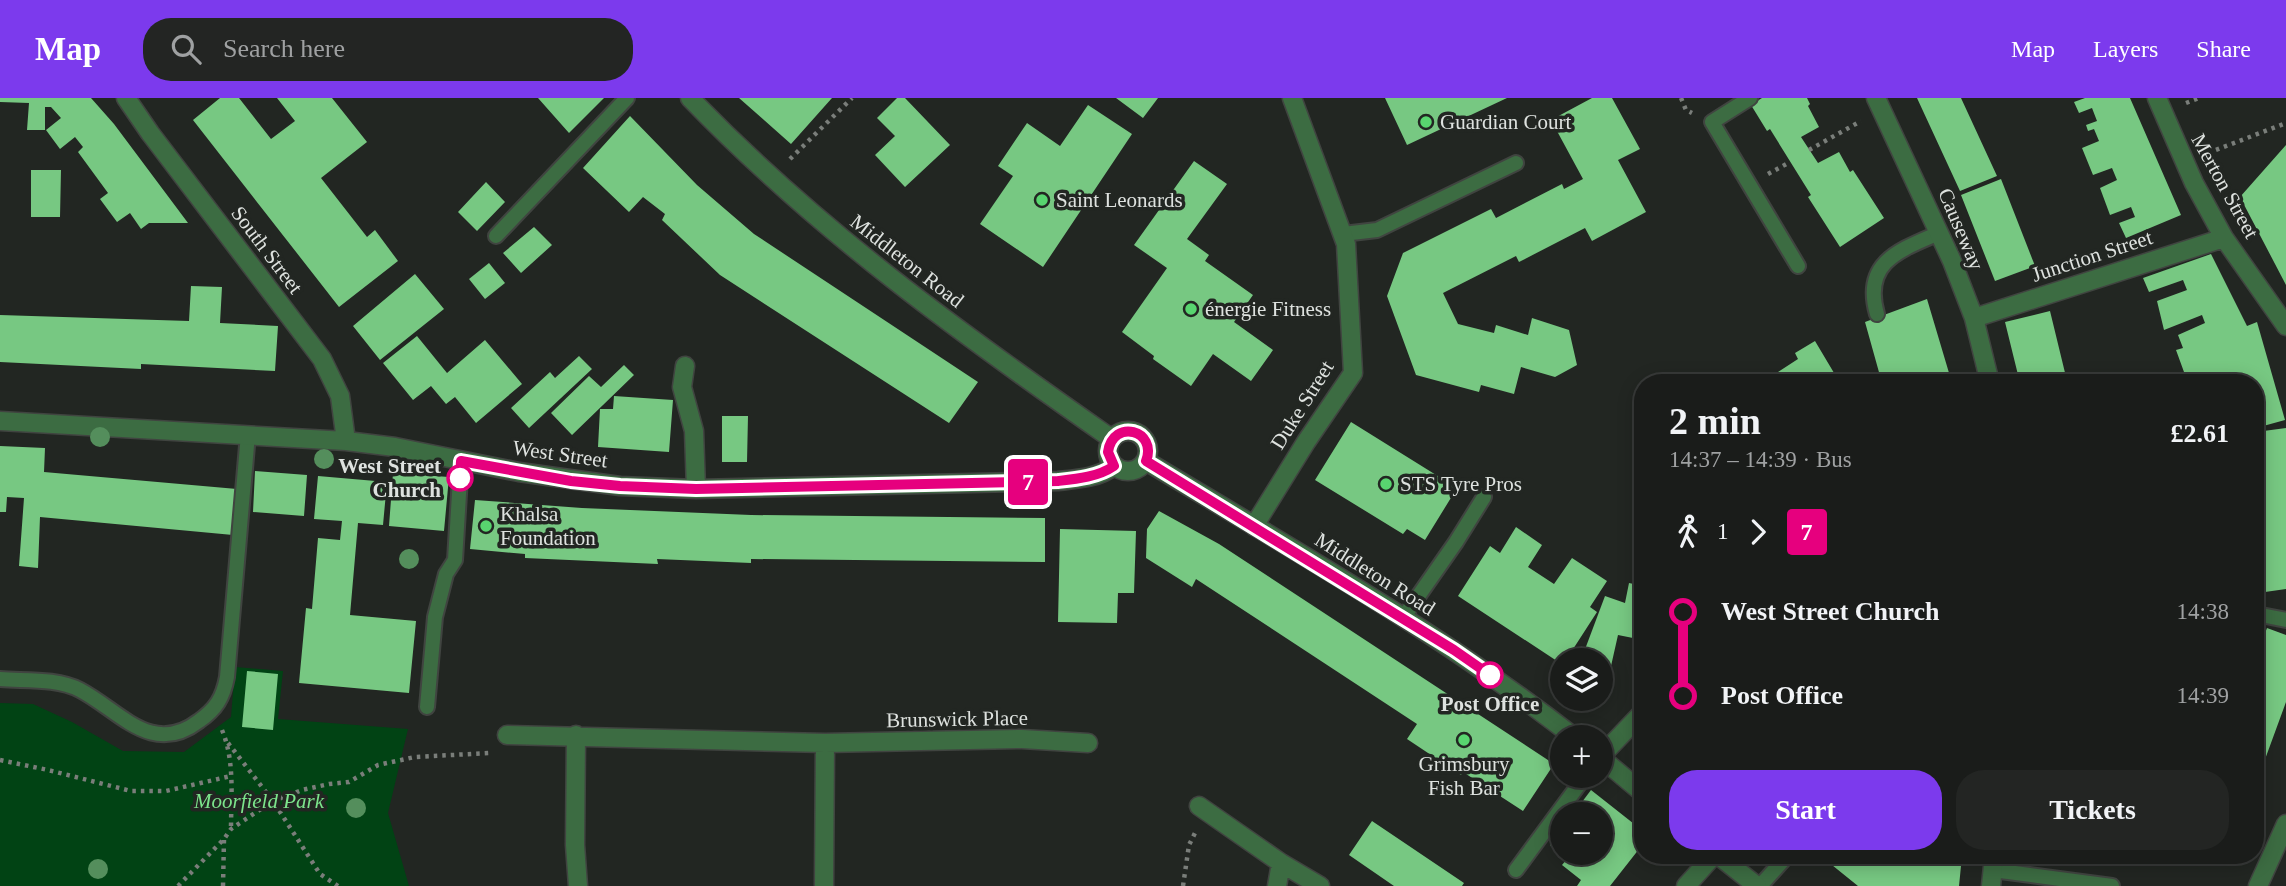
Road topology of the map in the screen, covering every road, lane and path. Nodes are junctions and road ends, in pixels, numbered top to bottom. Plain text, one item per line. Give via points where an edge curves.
1 (125, 98) edge
2 (627, 98) edge
3 (690, 98) edge
4 (852, 98) edge
5 (1292, 98) edge
6 (1750, 98) edge
7 (2157, 98) edge
8 (1879, 104) edge
9 (2286, 123) edge
10 (1810, 150) dead end
11 (2184, 162) junction
12 (1516, 163) dead end
13 (771, 178) junction
14 (1939, 233) junction
15 (1342, 234) junction
16 (496, 236) dead end
17 (2224, 238) junction
18 (1798, 266) dead end
19 (1877, 314) dead end
20 (1974, 318) junction
21 (2285, 322) edge
22 (685, 366) dead end
23 (1988, 374) edge
24 (0, 421) edge
25 (248, 434) junction
26 (1112, 439) junction
27 (346, 441) junction
28 (461, 461) junction
29 (1146, 461) junction
30 (1114, 466) junction
31 (696, 489) junction
32 (1484, 497) dead end
33 (1254, 526) junction
34 (2264, 616) edge
35 (1403, 618) junction
36 (2286, 620) edge
37 (0, 679) edge
38 (427, 708) dead end
39 (214, 710) junction
40 (1634, 722) edge
41 (1559, 725) edge
42 (507, 735) dead end
43 (576, 735) junction
44 (228, 743) junction
45 (825, 743) junction
46 (1088, 743) dead end
47 (1613, 744) edge
48 (490, 753) dead end
49 (0, 760) edge
50 (1613, 767) edge
51 (231, 776) junction
52 (1634, 785) edge
53 (1576, 788) edge
54 (272, 802) junction
55 (1203, 809) joint
56 (2286, 824) edge
57 (231, 829) junction
58 (224, 839) junction
59 (1281, 863) junction
60 (1706, 864) edge
61 (1729, 864) edge
62 (1779, 864) edge
63 (1516, 870) dead end
64 (1993, 871) edge
65 (178, 886) edge
66 (223, 886) edge
67 (338, 886) edge
68 (578, 886) edge
69 (824, 886) edge
70 (1182, 886) edge
71 (1277, 886) edge
72 (1320, 886) edge
73 (1686, 886) edge
74 (1758, 886) edge
75 (2112, 886) edge
76 (2258, 886) edge

1 - 27 street, South Street via 322,359 340,396
2 - 16 lane
3 - 13 street, Middleton Road
4 - 13 path
5 - 15 street, Duke Street
6 - 18 lane via 1712,122
7 - 11 street, Merton Street
8 - 10 path
8 - 14 street, Causeway
9 - 11 path
11 - 17 street, Merton Street
12 - 15 lane via 1377,230
13 - 26 street, Middleton Road via 951,326
14 - 19 lane via 1892,255 1884,264 1876,281
14 - 20 street, Causeway
15 - 33 street, Duke Street via 1353,373
17 - 20 street, Junction Street
17 - 21 street, Merton Street
20 - 23 street, Causeway
22 - 31 street via 682,387 694,431
24 - 25 street, West Street
25 - 27 street, West Street
25 - 39 lane via 227,677
26 - 29 street via 1124,431 1141,435 1149,450
26 - 30 street via 1108,452
27 - 28 street, West Street
28 - 31 street, West Street via 571,481
28 - 38 lane via 454,559 443,581 435,617
29 - 30 street via 1134,471
29 - 33 street, Middleton Road
30 - 31 street, West Street via 1101,474 1058,481
32 - 35 lane
33 - 35 street, Middleton Road
34 - 36 lane
35 - 41 street, Middleton Road
37 - 39 lane via 79,690 152,733 187,731
39 - 44 path
40 - 47 street
42 - 43 street, Brunswick Place
43 - 45 street, Brunswick Place
43 - 68 street
44 - 51 path
44 - 54 path
45 - 46 street, Brunswick Place via 1022,739
45 - 69 street
48 - 54 path via 415,757 378,765 349,782 302,790
49 - 51 path via 131,791 166,791
50 - 52 street
51 - 57 path
53 - 63 lane
54 - 57 path
54 - 67 path via 320,874
55 - 59 street
55 - 70 path via 1189,845
56 - 76 street
57 - 58 path
58 - 65 path
58 - 66 path
59 - 71 street
59 - 72 street
60 - 73 street
61 - 74 street
62 - 74 lane
64 - 75 lane

